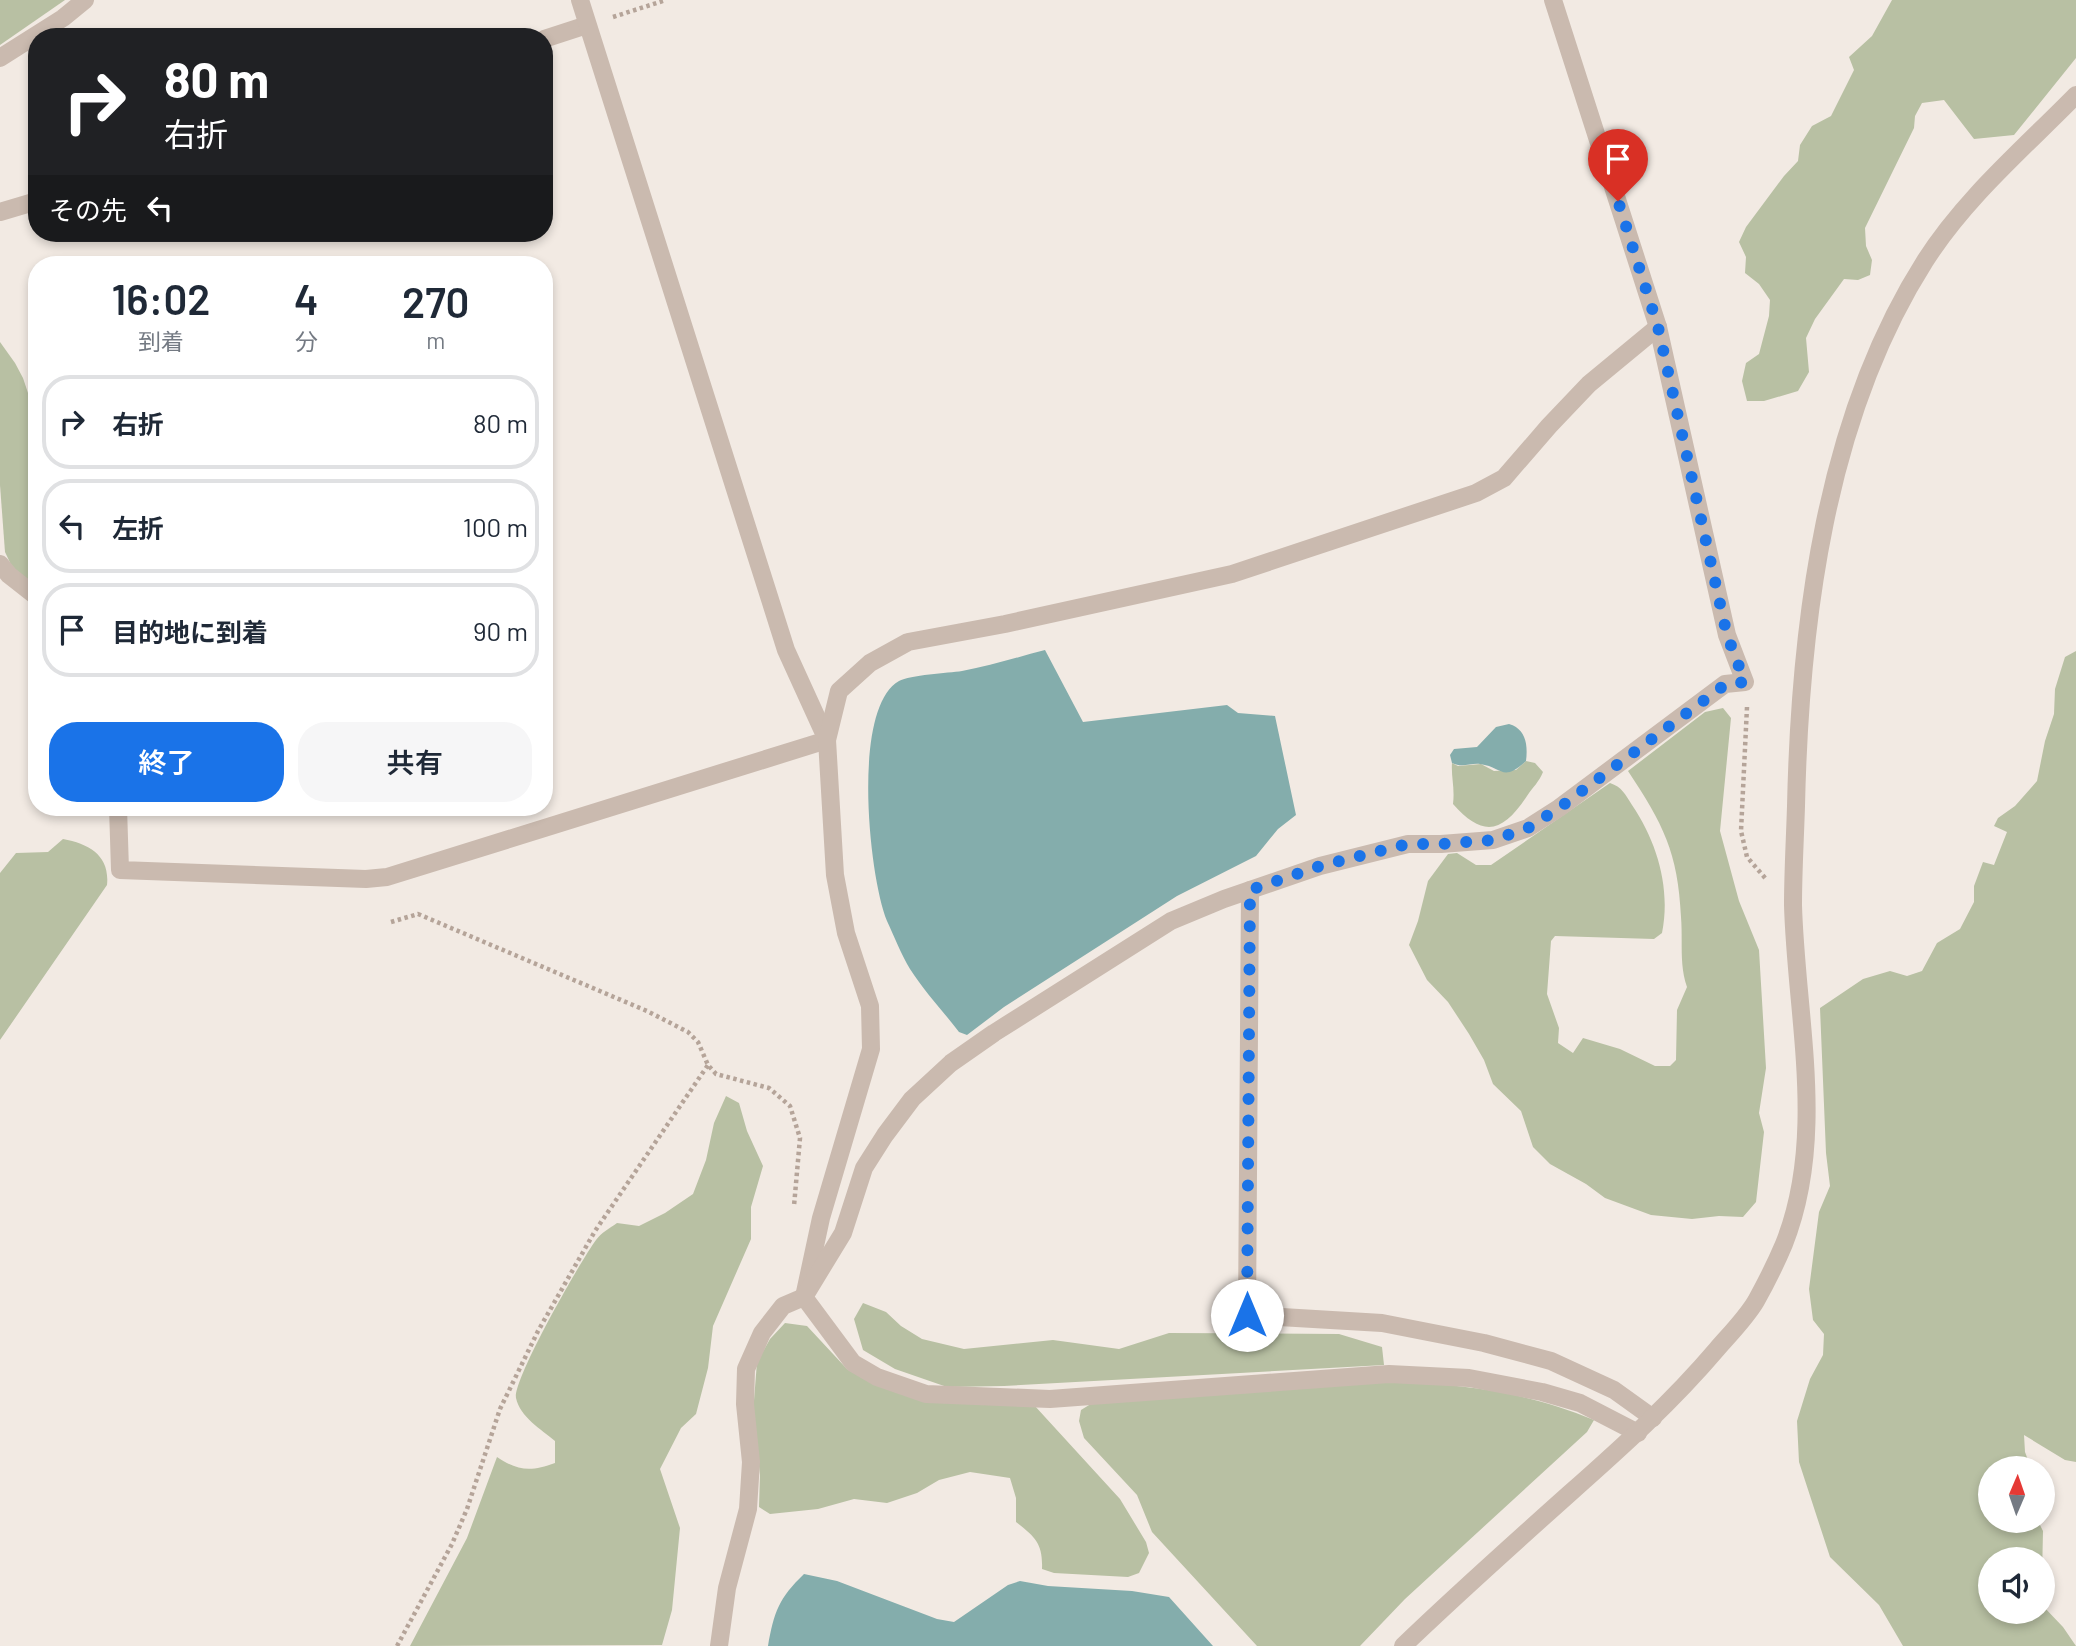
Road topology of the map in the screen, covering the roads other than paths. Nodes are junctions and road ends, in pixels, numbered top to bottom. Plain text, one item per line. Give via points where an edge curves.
1 (85, 0) edge
2 (580, 0) edge
3 (1553, 0) edge
4 (587, 25) junction
5 (48, 28) edge
6 (553, 36) edge
7 (28, 40) edge
8 (0, 58) edge
9 (2076, 95) edge
10 (28, 204) edge
11 (0, 212) edge
12 (1658, 327) junction
13 (0, 564) edge
14 (28, 590) edge
15 (827, 740) junction
16 (118, 816) edge
17 (1250, 890) junction
18 (804, 1297) junction
19 (1653, 1418) junction
20 (1638, 1433) junction
21 (719, 1646) edge
22 (1403, 1646) edge

1 - 5 street
2 - 4 street
3 - 12 street
4 - 6 street
4 - 15 street via 786,650
7 - 8 street
9 - 19 street via 1960,212 1925,261 1883,336 1854,413 1817,558 1797,746 1793,904 1807,1118 1801,1190 1784,1244 1755,1304
10 - 11 street
12 - 15 street via 1589,384 1504,478 1476,493 1233,574 908,642 870,663 839,691
12 - 17 street via 1727,635 1745,682 1726,684 1528,828 1493,840 1408,844
13 - 14 street
15 - 16 street via 387,877 120,870
15 - 18 street via 835,875 846,933 870,1006 871,1049 821,1218
17 - 18 street via 1171,921 951,1063 912,1099 864,1168 843,1233
17 - 19 street via 1247,1315 1382,1322 1484,1343 1552,1362 1614,1390
18 - 20 street via 853,1363 877,1377 926,1394 1050,1399 1389,1374 1469,1378 1580,1403
18 - 21 street via 783,1306 762,1333 746,1369 751,1462 748,1509 727,1588
19 - 20 street
20 - 22 street

